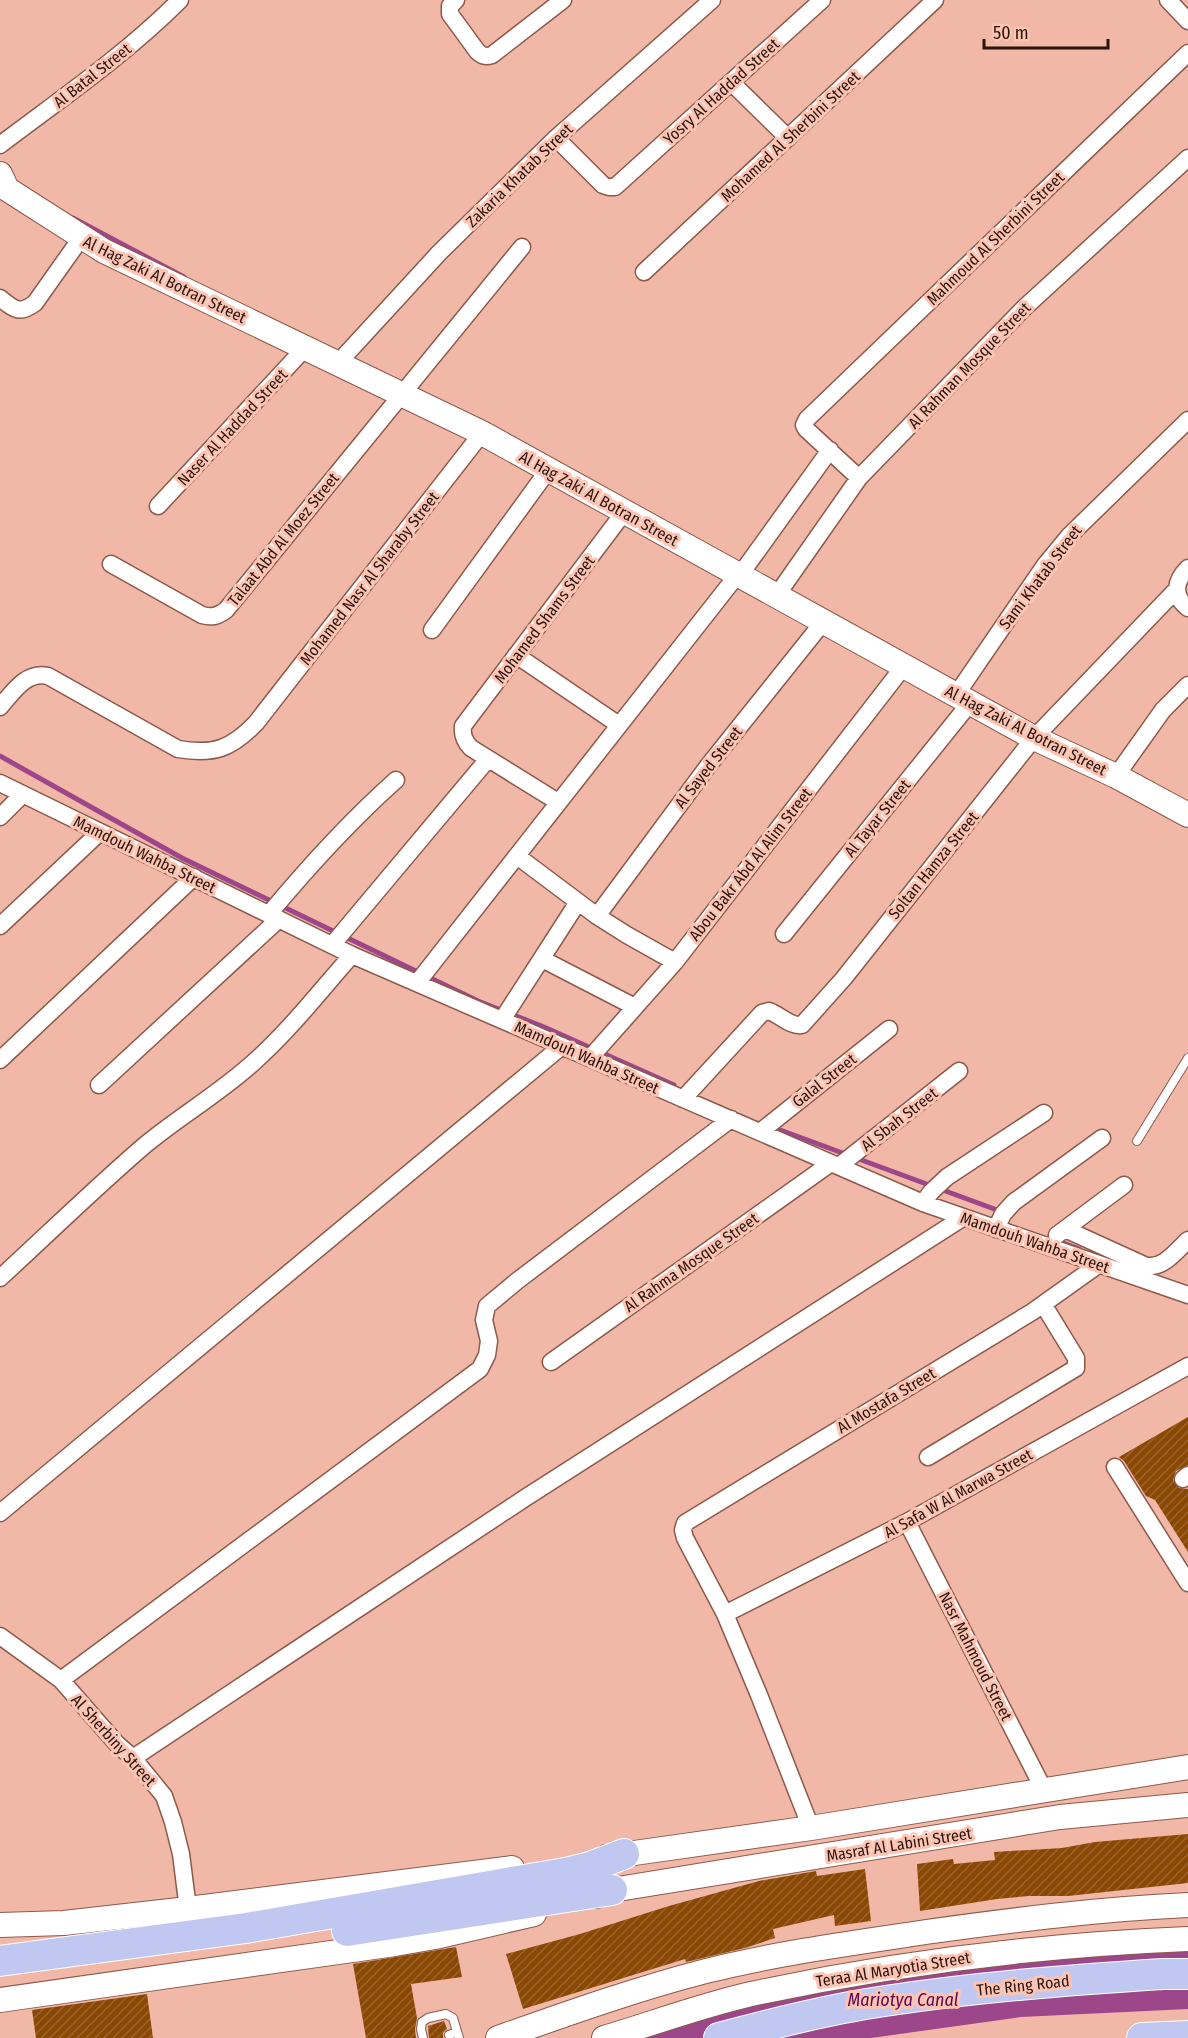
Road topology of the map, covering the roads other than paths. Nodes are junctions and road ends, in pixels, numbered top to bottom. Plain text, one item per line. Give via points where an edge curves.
1 (180, 0) edge
2 (563, 0) edge
3 (712, 0) edge
4 (822, 0) edge
5 (935, 0) edge
6 (1168, 0) edge
7 (454, 1) edge
8 (1187, 18) edge
9 (1188, 52) edge
10 (732, 82) junction
11 (556, 138) junction
12 (788, 138) junction
13 (0, 145) edge
14 (1188, 158) edge
15 (2, 184) edge
16 (81, 238) junction
17 (522, 247) dead end
18 (644, 272) dead end
19 (0, 298) edge
20 (306, 347) junction
21 (338, 363) junction
22 (400, 394) junction
23 (1188, 420) edge
24 (482, 433) junction
25 (830, 450) junction
26 (549, 469) junction
27 (859, 478) junction
28 (158, 506) dead end
29 (625, 511) junction
30 (111, 564) dead end
31 (739, 574) junction
32 (1182, 577) edge
33 (777, 595) junction
34 (1188, 608) edge
35 (824, 621) junction
36 (432, 630) dead end
37 (516, 655) junction
38 (904, 666) junction
39 (1188, 686) edge
40 (963, 699) junction
41 (0, 707) edge
42 (619, 725) junction
43 (1034, 738) junction
44 (488, 759) junction
45 (1116, 776) junction
46 (396, 780) dead end
47 (0, 783) edge
48 (23, 794) junction
49 (558, 802) junction
50 (1188, 815) edge
51 (0, 817) edge
52 (100, 832) junction
53 (517, 856) junction
54 (194, 878) junction
55 (578, 902) junction
56 (277, 909) junction
57 (597, 916) junction
58 (0, 926) edge
59 (784, 934) dead end
60 (338, 937) junction
61 (352, 955) junction
62 (542, 959) junction
63 (675, 962) junction
64 (422, 976) junction
65 (635, 1007) junction
66 (506, 1014) junction
67 (889, 1029) dead end
68 (562, 1046) junction
69 (595, 1053) junction
70 (1188, 1058) edge
71 (0, 1060) edge
72 (959, 1071) dead end
73 (99, 1085) dead end
74 (683, 1099) junction
75 (1044, 1113) dead end
76 (731, 1119) junction
77 (762, 1130) junction
78 (1102, 1138) dead end
79 (1137, 1141) dead end
80 (839, 1163) junction
81 (1124, 1185) dead end
82 (927, 1197) junction
83 (964, 1217) junction
84 (996, 1229) junction
85 (1065, 1229) junction
86 (1188, 1240) edge
87 (1043, 1245) junction
88 (1098, 1265) junction
89 (0, 1278) edge
90 (1188, 1295) edge
91 (1043, 1304) junction
92 (551, 1362) dead end
93 (1188, 1366) edge
94 (928, 1457) dead end
95 (1115, 1467) dead end
96 (0, 1513) edge
97 (907, 1522) junction
98 (1188, 1583) edge
99 (724, 1614) junction
100 (0, 1636) edge
101 (61, 1680) junction
102 (133, 1758) junction
103 (1188, 1767) edge
104 (1044, 1790) junction
105 (1188, 1805) edge
106 (811, 1828) junction
107 (624, 1854) junction
108 (612, 1890) junction
109 (1188, 1905) edge
110 (1144, 1907) junction
111 (188, 1909) junction
112 (0, 1925) edge
113 (1188, 1939) edge
114 (1146, 1941) junction
115 (0, 1961) edge
116 (1188, 1974) edge
117 (0, 1982) edge
118 (0, 2000) edge
119 (455, 2035) edge
120 (1188, 2036) edge
121 (423, 2038) edge
122 (498, 2038) edge
123 (604, 2038) edge
124 (719, 2038) edge
125 (1142, 2038) edge

1 - 13 street, Al Batal Street via 102,70
2 - 7 street via 486,57 477,51 450,14
3 - 11 street, Zakaria Khatab Street
4 - 10 street, Yosry Al Haddad Street
5 - 12 street, Mohamed Al Sherbini Street
6 - 8 street
9 - 25 street, Mahmoud Al Sherbini Street via 807,419 806,429
10 - 11 street, Yosry Al Haddad Street via 615,187 603,185
10 - 12 street
11 - 21 street, Zakaria Khatab Street via 439,253
12 - 18 street, Mohamed Al Sherbini Street
14 - 27 street, Al Rahman Mosque Street via 1024,308
15 - 16 main road, Al Hag Zaki Al Botran Street
16 - 19 street via 27,309 13,308
16 - 20 main road, Al Hag Zaki Al Botran Street
17 - 22 street
20 - 21 main road, Al Hag Zaki Al Botran Street
20 - 28 street, Naser Al Haddad Street
21 - 22 main road, Al Hag Zaki Al Botran Street
22 - 24 main road, Al Hag Zaki Al Botran Street
22 - 30 street, Talaat Abd Al Moez Street via 219,615 201,615
23 - 40 street, Sami Khatab Street via 1069,536 1046,565
24 - 26 main road, Al Hag Zaki Al Botran Street
24 - 41 street, Mohamed Nasr Al Sharaby Street via 256,723 222,749 178,749 41,674 27,679
25 - 27 street
25 - 31 street
26 - 29 main road, Al Hag Zaki Al Botran Street
26 - 36 street
27 - 33 street, Al Rahman Mosque Street
29 - 31 main road, Al Hag Zaki Al Botran Street
29 - 37 street, Mohamed Shams Street
31 - 33 main road, Al Hag Zaki Al Botran Street
31 - 42 street
32 - 34 street via 1181,603
32 - 43 street, Soltan Hamza Street
33 - 35 main road, Al Hag Zaki Al Botran Street
35 - 38 main road, Al Hag Zaki Al Botran Street
35 - 57 street, Al Sayed Street via 708,766
37 - 42 street
37 - 44 street, Mohamed Shams Street via 463,726 465,742
38 - 40 main road, Al Hag Zaki Al Botran Street
38 - 63 street, Abou Bakr Abd Al Alim Street
39 - 45 street via 1163,710
40 - 43 main road, Al Hag Zaki Al Botran Street
40 - 59 street, Al Tayar Street
42 - 49 street
43 - 45 main road, Al Hag Zaki Al Botran Street
43 - 74 street, Soltan Hamza Street via 844,978 802,1025 769,1011 762,1013
44 - 49 street
44 - 60 street
45 - 50 main road, Al Hag Zaki Al Botran Street
46 - 56 street via 331,842
47 - 48 street, Mamdouh Wahba Street
48 - 51 street
48 - 52 street, Mamdouh Wahba Street
49 - 53 street
52 - 54 street, Mamdouh Wahba Street
52 - 58 street
53 - 55 street
53 - 64 street
54 - 56 street, Mamdouh Wahba Street
54 - 71 street
55 - 57 street
55 - 62 street
56 - 60 street, Mamdouh Wahba Street
56 - 73 street
57 - 63 street
60 - 61 street, Mamdouh Wahba Street
61 - 64 street, Mamdouh Wahba Street
61 - 89 street via 254,1062 145,1145
62 - 65 street
62 - 66 street
63 - 65 street, Abou Bakr Abd Al Alim Street
64 - 66 street, Mamdouh Wahba Street
65 - 69 street, Abou Bakr Abd Al Alim Street
66 - 68 street, Mamdouh Wahba Street
67 - 77 street, Galal Street
68 - 69 street, Mamdouh Wahba Street
68 - 96 street
69 - 74 street, Mamdouh Wahba Street
70 - 79 lane
72 - 80 street, Al Sbah Street
74 - 76 street, Mamdouh Wahba Street
75 - 82 street via 947,1177
76 - 77 street, Mamdouh Wahba Street
76 - 101 street via 488,1306 484,1320 489,1341 480,1368
77 - 80 street, Mamdouh Wahba Street
78 - 84 street via 1014,1202
80 - 82 street, Mamdouh Wahba Street
80 - 92 street, Al Rahma Mosque Street
81 - 85 street
82 - 83 street, Mamdouh Wahba Street
83 - 84 street, Mamdouh Wahba Street
83 - 102 street via 525,1498
84 - 87 street, Mamdouh Wahba Street
85 - 86 street via 1153,1267
85 - 87 street
87 - 88 street, Mamdouh Wahba Street
88 - 90 street, Mamdouh Wahba Street
88 - 91 street, Al Mostafa Street
91 - 94 street via 1076,1358 1076,1368
91 - 99 street, Al Mostafa Street via 685,1523 685,1538
93 - 97 street, Al Safa W Al Marwa Street
95 - 98 street
97 - 99 street, Al Safa W Al Marwa Street
97 - 104 street, Nasr Mahmoud Street
99 - 106 street
100 - 101 street, Al Sherbiny Street
101 - 102 street, Al Sherbiny Street
102 - 111 street, Al Sherbiny Street via 164,1796 181,1854
103 - 104 main road, Masraf Al Labini Street
104 - 106 main road, Masraf Al Labini Street
105 - 108 main road, Masraf Al Labini Street via 1060,1817
106 - 107 main road, Masraf Al Labini Street
107 - 111 main road, Masraf Al Labini Street
107 - 115 highway via 565,1873 246,1928
108 - 117 highway
108 - 118 main road, Masraf Al Labini Street via 527,1916 435,1937
109 - 110 main road
110 - 114 main road
110 - 122 main road via 1029,1918 754,1960 656,1985
111 - 112 main road, Masraf Al Labini Street via 64,1923
113 - 114 main road, Teraa Al Maryotia Street
114 - 123 main road, Teraa Al Maryotia Street via 1021,1950 878,1969 745,1996
116 - 124 highway, The Ring Road via 1035,1983 883,2001
119 - 121 lane via 453,2018 446,2014 422,2022
120 - 125 highway

